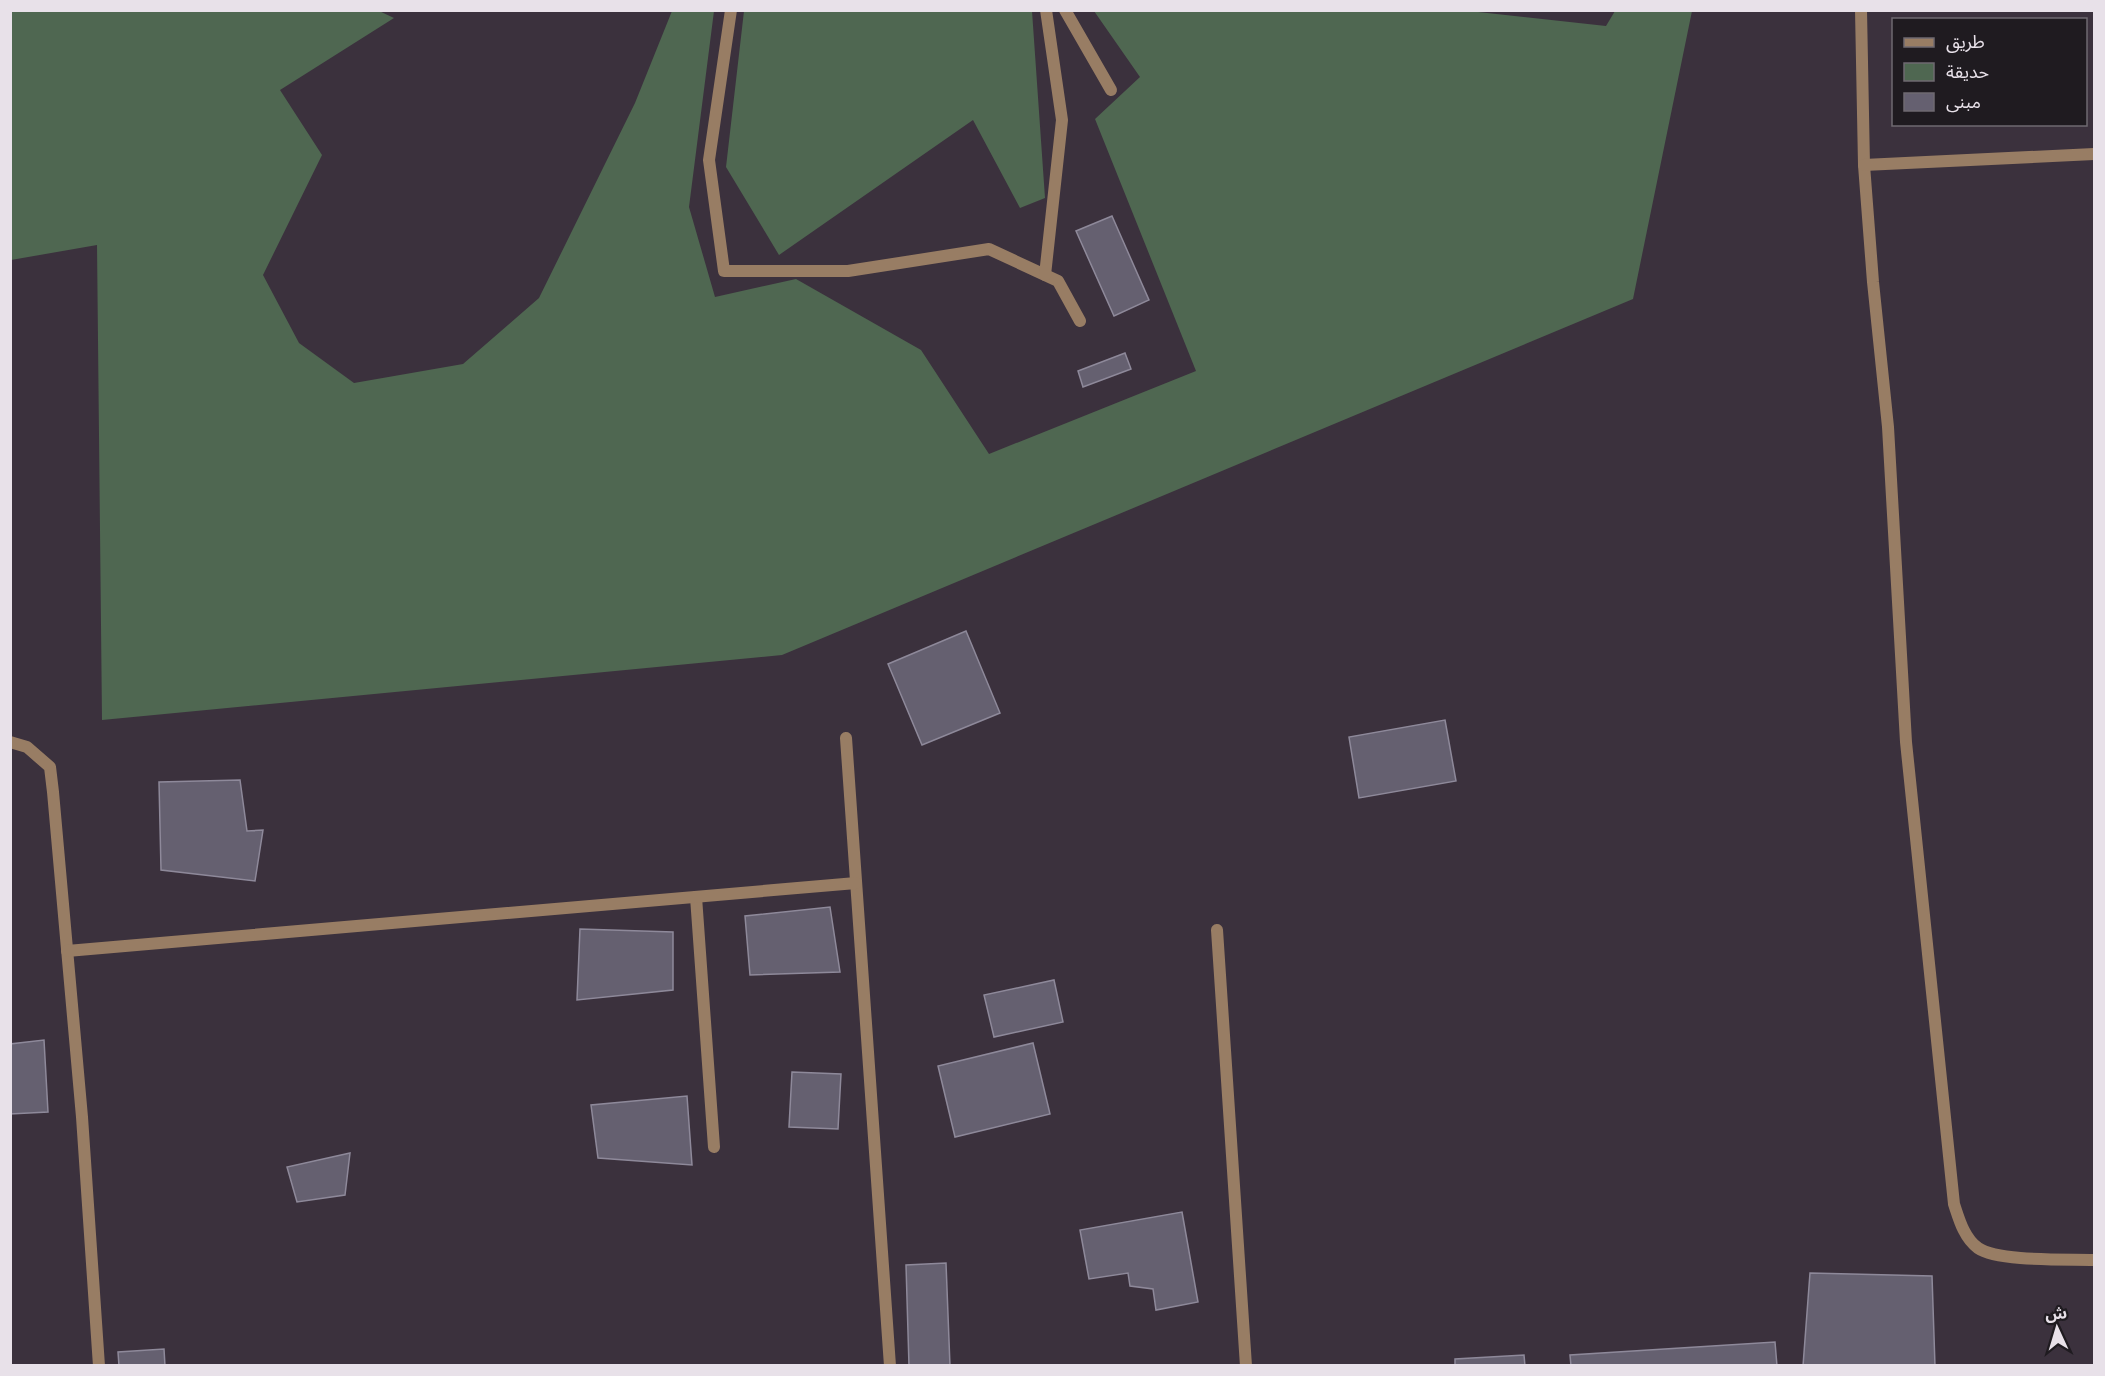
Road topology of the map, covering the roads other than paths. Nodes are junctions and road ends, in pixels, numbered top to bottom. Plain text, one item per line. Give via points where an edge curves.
1 (731, 10) edge
2 (1046, 10) edge
3 (1065, 10) edge
4 (1862, 10) edge
5 (1111, 90) dead end
6 (2094, 153) edge
7 (1864, 165) junction
8 (1045, 275) junction
9 (1080, 321) dead end
10 (846, 738) dead end
11 (10, 742) edge
12 (856, 883) junction
13 (696, 897) junction
14 (1217, 930) dead end
15 (67, 951) junction
16 (714, 1147) dead end
17 (2094, 1260) edge
18 (99, 1365) edge
19 (890, 1365) edge
20 (1246, 1365) edge

1 - 8 street via 710,160 724,271 848,271 989,249
2 - 8 street via 1062,120
3 - 5 street
4 - 7 street
6 - 7 street
7 - 17 street via 1888,427 1906,742 1954,1204 1961,1228 1978,1248 2002,1256
8 - 9 street via 1058,281
10 - 12 street
11 - 15 street via 27,747 50,767
12 - 13 street
12 - 19 street
13 - 15 street
13 - 16 street
14 - 20 street
15 - 18 street

